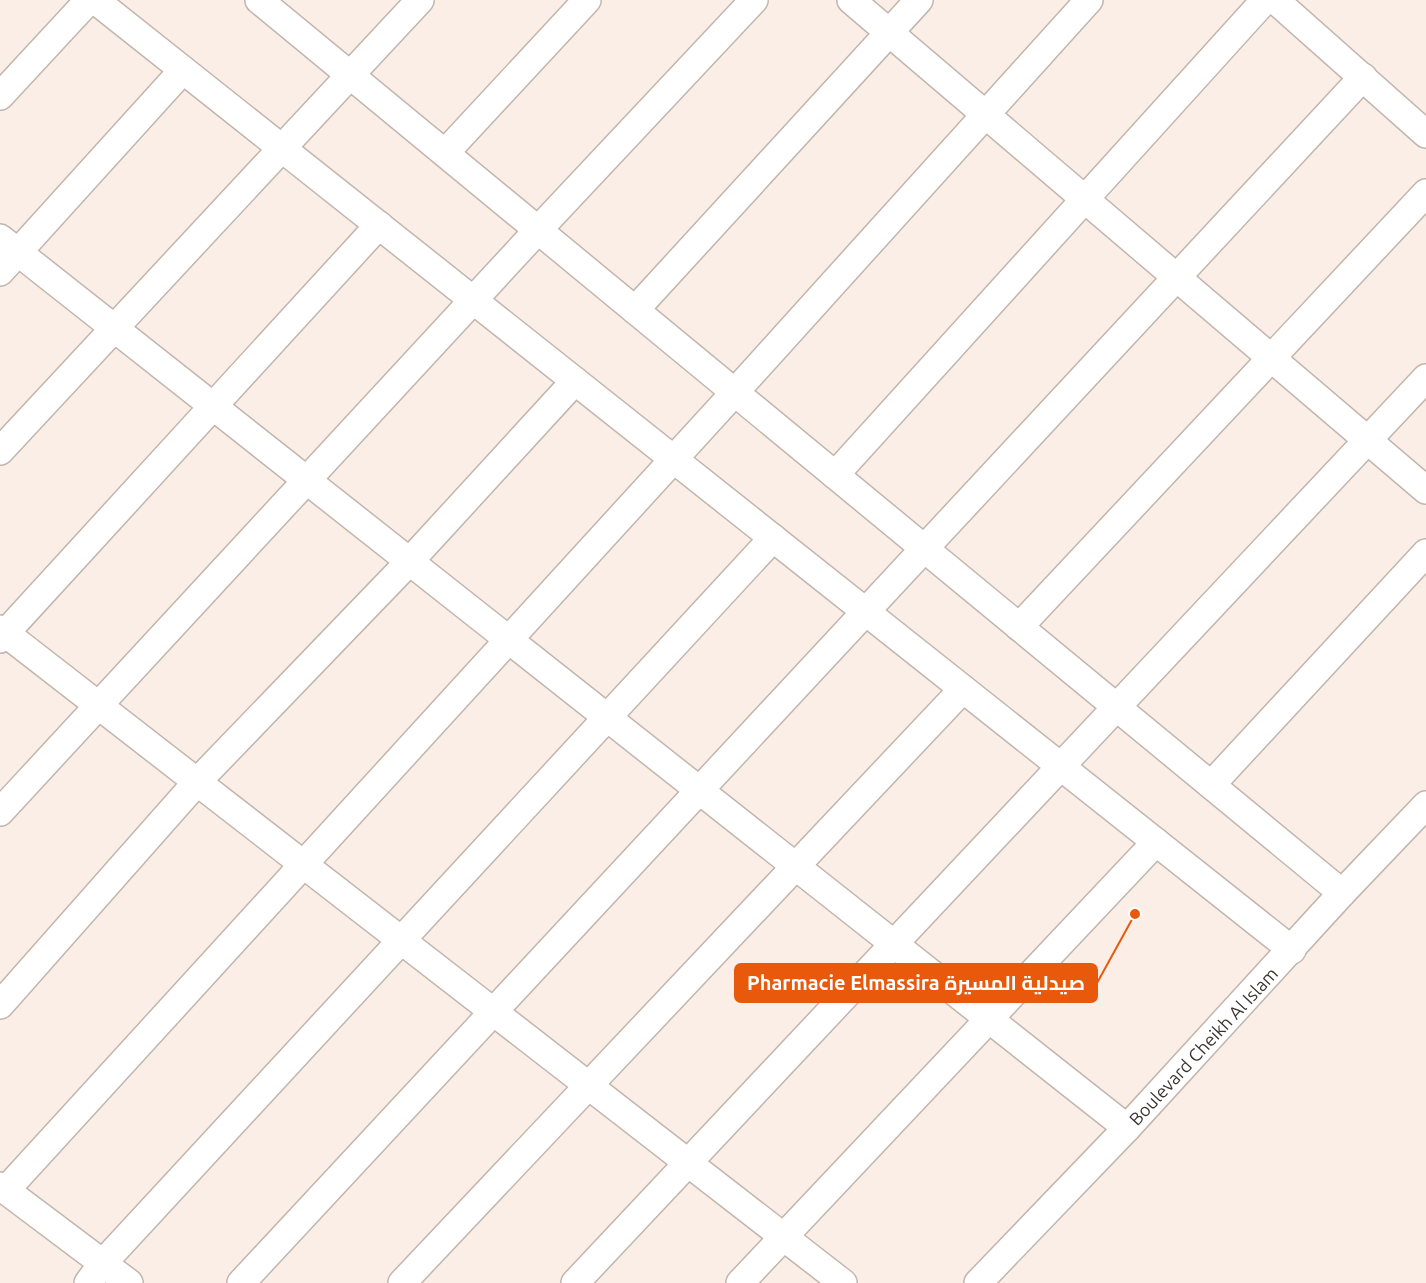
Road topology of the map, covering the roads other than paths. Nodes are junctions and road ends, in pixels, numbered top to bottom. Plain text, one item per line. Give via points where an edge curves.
1 (89, 0) edge
2 (95, 0) edge
3 (259, 0) edge
4 (420, 0) edge
5 (587, 0) edge
6 (754, 0) edge
7 (851, 0) edge
8 (919, 0) edge
9 (1089, 0) edge
10 (1264, 0) edge
11 (1275, 0) edge
12 (889, 33) junction
13 (183, 70) junction
14 (350, 75) junction
15 (1362, 77) junction
16 (0, 96) edge
17 (985, 115) junction
18 (1426, 134) edge
19 (282, 148) junction
20 (445, 153) junction
21 (1426, 192) edge
22 (1085, 199) junction
23 (378, 225) junction
24 (538, 230) junction
25 (6, 254) edge
26 (1177, 278) junction
27 (473, 300) junction
28 (635, 310) junction
29 (114, 328) junction
30 (1271, 358) junction
31 (1426, 378) edge
32 (575, 381) junction
33 (735, 392) junction
34 (213, 406) junction
35 (1368, 440) junction
36 (0, 451) edge
37 (674, 459) junction
38 (835, 475) junction
39 (308, 481) junction
40 (1426, 490) edge
41 (773, 538) junction
42 (925, 549) junction
43 (1426, 553) edge
44 (410, 561) junction
45 (866, 612) junction
46 (1019, 627) junction
47 (2, 634) edge
48 (508, 640) junction
49 (963, 689) junction
50 (97, 705) junction
51 (1116, 707) junction
52 (606, 718) junction
53 (1061, 766) junction
54 (197, 782) junction
55 (1211, 785) junction
56 (699, 791) junction
57 (1426, 805) edge
58 (0, 812) edge
59 (1156, 842) junction
60 (302, 865) junction
61 (796, 866) junction
62 (1342, 893) junction
63 (401, 941) junction
64 (894, 944) junction
65 (1292, 950) junction
66 (0, 1005) edge
67 (493, 1012) junction
68 (989, 1019) junction
69 (589, 1086) junction
70 (1127, 1128) junction
71 (688, 1163) junction
72 (3, 1188) edge
73 (784, 1237) junction
74 (96, 1273) edge
75 (129, 1283) edge
76 (241, 1283) edge
77 (402, 1283) edge
78 (575, 1283) edge
79 (740, 1283) edge
80 (843, 1283) edge
81 (978, 1283) edge

1 - 16 street
2 - 13 street
3 - 14 street
4 - 14 street
5 - 20 street
6 - 24 street
7 - 12 street
8 - 12 street
9 - 17 street
10 - 22 street
11 - 15 street
12 - 17 street
12 - 28 street
13 - 19 street
13 - 25 street
14 - 19 street
14 - 20 street
15 - 18 street
15 - 26 street
17 - 22 street
17 - 33 street
19 - 23 street
19 - 29 street
20 - 24 street
21 - 30 street
22 - 26 street
22 - 38 street
23 - 27 street
23 - 34 street
24 - 27 street
24 - 28 street
25 - 29 street
26 - 30 street
26 - 42 street
27 - 32 street
27 - 39 street
28 - 33 street
29 - 34 street
29 - 36 street
30 - 35 street
30 - 46 street
31 - 35 street
32 - 37 street
32 - 44 street
33 - 37 street
33 - 38 street
34 - 39 street
34 - 47 street
35 - 40 street
35 - 51 street
37 - 41 street
37 - 48 street
38 - 42 street
39 - 44 street
39 - 50 street
41 - 45 street
41 - 52 street
42 - 45 street
42 - 46 street
43 - 55 street
44 - 48 street
44 - 54 street
45 - 49 street
45 - 56 street
46 - 51 street
47 - 50 street
48 - 52 street
48 - 60 street
49 - 53 street
49 - 61 street
50 - 54 street
50 - 58 street
51 - 53 street
51 - 55 street
52 - 56 street
52 - 63 street
53 - 59 street
53 - 64 street
54 - 60 street
54 - 66 street
55 - 62 street
56 - 61 street
56 - 67 street
57 - 62 street, Boulevard Cheikh Al Islam
59 - 65 street
59 - 68 street
60 - 63 street
60 - 72 street
61 - 64 street
61 - 69 street
62 - 65 street, Boulevard Cheikh Al Islam
63 - 67 street
63 - 74 street
64 - 68 street
64 - 71 street
65 - 70 street, Boulevard Cheikh Al Islam
67 - 69 street
67 - 76 street
68 - 70 street
68 - 73 street
69 - 71 street
69 - 77 street
70 - 81 street, Boulevard Cheikh Al Islam
71 - 73 street
71 - 78 street
72 - 74 street
73 - 79 street
73 - 80 street
74 - 75 street

